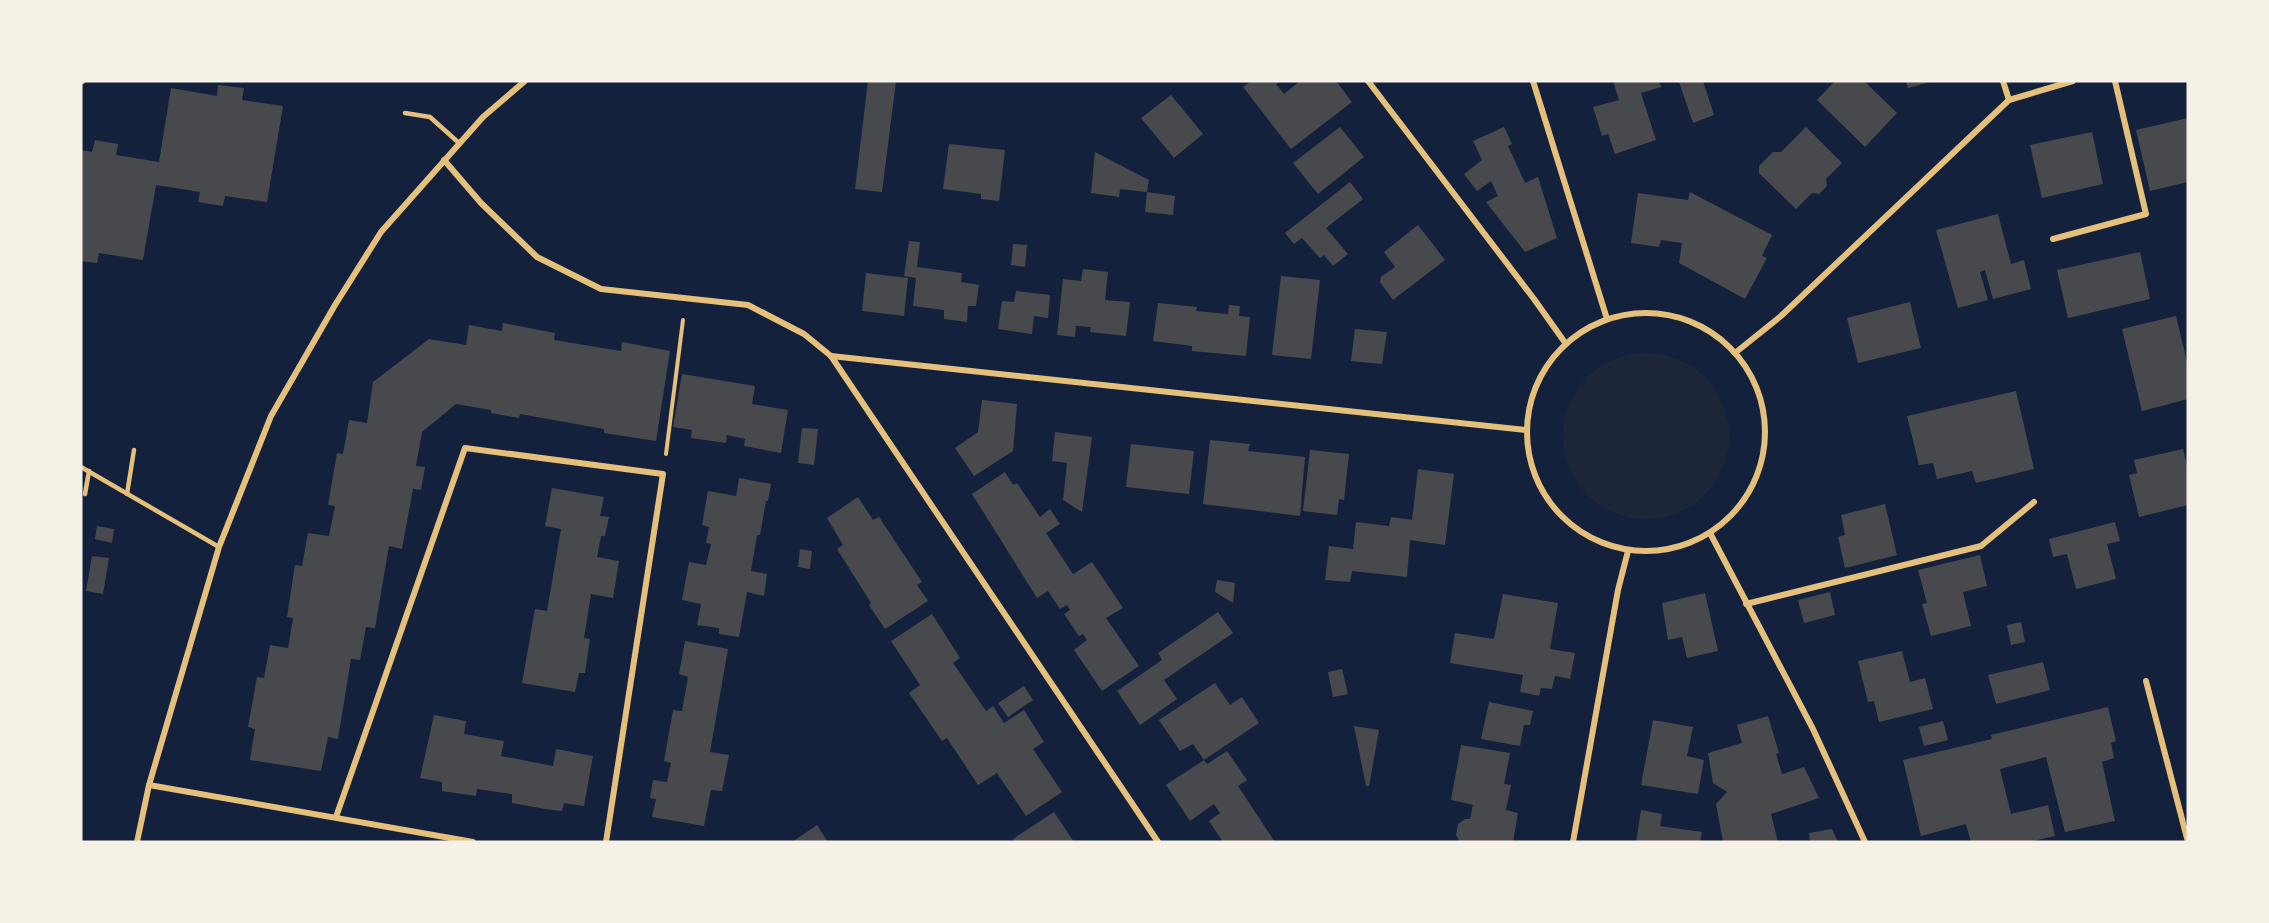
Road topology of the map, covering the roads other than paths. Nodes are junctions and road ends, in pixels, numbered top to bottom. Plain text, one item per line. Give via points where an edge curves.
1 (525, 81) edge
2 (1368, 81) edge
3 (1533, 81) edge
4 (2003, 81) edge
5 (2073, 81) edge
6 (2115, 81) edge
7 (2009, 100) junction
8 (405, 113) dead end
9 (459, 143) junction
10 (444, 160) junction
11 (2053, 239) dead end
12 (1607, 319) junction
13 (1566, 344) junction
14 (1735, 352) junction
15 (831, 356) junction
16 (1526, 430) junction
17 (134, 450) dead end
18 (81, 467) edge
19 (89, 471) junction
20 (85, 494) dead end
21 (127, 494) junction
22 (2034, 502) dead end
23 (1710, 533) junction
24 (219, 547) junction
25 (1628, 551) junction
26 (1746, 604) junction
27 (2146, 681) dead end
28 (149, 785) junction
29 (336, 817) junction
30 (137, 842) edge
31 (473, 842) edge
32 (606, 842) edge
33 (1158, 842) edge
34 (1573, 842) edge
35 (1865, 842) edge
36 (2188, 842) edge

1 - 9 street
2 - 13 street
3 - 12 street
4 - 7 street
5 - 7 street
6 - 11 street via 2146,214
7 - 14 street via 1781,316
8 - 9 lane via 430,117
9 - 10 street
10 - 15 street via 481,203 537,257 601,289 748,305 804,334
10 - 24 street via 381,232 335,305 271,416
12 - 13 street
12 - 14 street via 1637,313 1666,314 1704,328
13 - 16 street via 1552,358 1533,392
14 - 23 street via 1748,369 1763,407 1764,448 1752,488 1741,506
15 - 16 street
15 - 33 street
16 - 25 street via 1533,473 1554,510 1587,537
17 - 21 lane
18 - 19 lane
19 - 20 lane
19 - 21 lane
21 - 24 lane
22 - 26 street via 1981,546
23 - 25 street via 1679,548
23 - 26 street
24 - 28 street
25 - 34 street
26 - 35 street via 1813,729
27 - 36 street
28 - 29 street
28 - 30 street
29 - 31 street
29 - 32 street via 465,448 663,474

